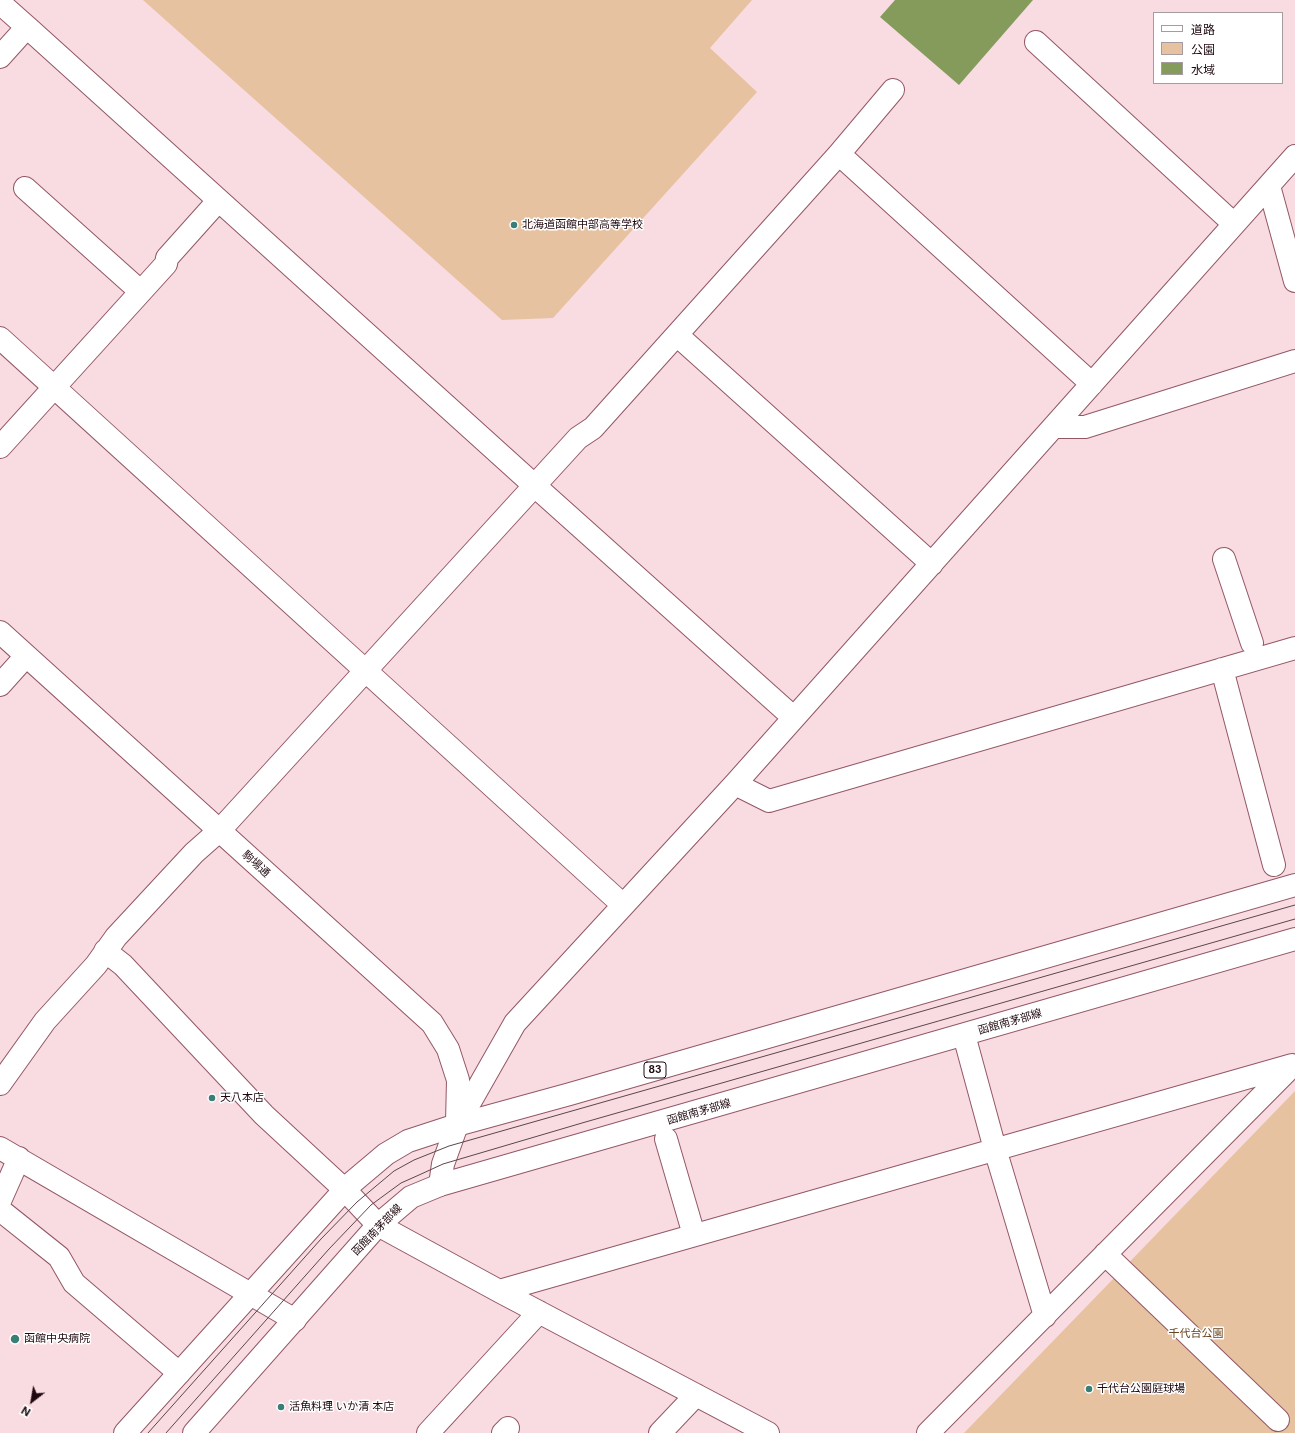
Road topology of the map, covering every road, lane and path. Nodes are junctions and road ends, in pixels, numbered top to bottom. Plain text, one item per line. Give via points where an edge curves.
1 (0, 3) edge
2 (27, 27) junction
3 (1036, 42) dead end
4 (0, 57) edge
5 (893, 90) dead end
6 (839, 154) junction
7 (1295, 156) edge
8 (1269, 186) junction
9 (25, 188) dead end
10 (218, 201) junction
11 (1234, 224) junction
12 (1295, 281) edge
13 (140, 291) junction
14 (677, 335) junction
15 (0, 338) edge
16 (1295, 361) edge
17 (1092, 384) junction
18 (55, 387) junction
19 (1054, 427) junction
20 (1, 444) edge
21 (535, 486) junction
22 (1224, 559) dead end
23 (932, 564) junction
24 (0, 632) edge
25 (1252, 643) dead end
26 (1295, 648) edge
27 (26, 656) junction
28 (366, 669) junction
29 (1222, 669) junction
30 (0, 685) edge
31 (794, 718) junction
32 (735, 784) junction
33 (220, 830) junction
34 (1274, 865) dead end
35 (1295, 885) edge
36 (623, 905) junction
37 (1295, 939) edge
38 (105, 951) junction
39 (964, 1035) junction
40 (1294, 1064) edge
41 (0, 1084) edge
42 (457, 1125) junction
43 (666, 1139) dead end
44 (0, 1148) edge
45 (995, 1149) junction
46 (19, 1158) junction
47 (440, 1185) junction
48 (345, 1190) junction
49 (0, 1201) edge
50 (0, 1210) edge
51 (378, 1225) junction
52 (694, 1235) junction
53 (1105, 1254) junction
54 (499, 1291) junction
55 (252, 1294) junction
56 (539, 1312) junction
57 (1045, 1316) junction
58 (295, 1320) junction
59 (179, 1373) junction
60 (696, 1395) junction
61 (1278, 1420) dead end
62 (125, 1433) edge
63 (194, 1433) edge
64 (428, 1433) edge
65 (660, 1433) edge
66 (768, 1433) edge
67 (928, 1433) edge

1 - 2 street
2 - 4 street
2 - 10 street
3 - 11 street
5 - 6 street
6 - 14 street
6 - 17 street
7 - 8 street
8 - 11 street
8 - 12 street
9 - 13 street
10 - 13 street
10 - 21 street
11 - 17 street
13 - 18 street
14 - 21 street via 593,428 578,438
14 - 23 street
15 - 18 street
16 - 19 street via 1085,427
17 - 19 street
18 - 20 street
18 - 28 street
19 - 23 street
21 - 28 street
21 - 31 street
22 - 25 street
23 - 31 street
24 - 27 street, 駒場通
26 - 29 street
27 - 30 street
27 - 33 street, 駒場通
28 - 33 street
28 - 36 street
29 - 32 street via 768,802
29 - 34 street
31 - 32 street
32 - 36 street
33 - 38 street via 194,853
33 - 42 street, 駒場通 via 432,1023 448,1049 458,1080
35 - 42 street, 83
36 - 42 street via 515,1023
37 - 39 street, 函館南茅部線
38 - 41 street via 96,965 45,1021
38 - 48 street via 123,965 264,1115
39 - 45 street
39 - 47 street, 函館南茅部線
40 - 45 street
40 - 53 street
42 - 47 street via 443,1164
42 - 48 street, 83 via 408,1141 386,1154
43 - 52 street
44 - 46 street
45 - 52 street
45 - 57 street
46 - 49 street
46 - 55 street
47 - 51 street, 函館南茅部線 via 411,1196
48 - 51 street
48 - 55 street, 83
50 - 59 street via 59,1257 74,1283
51 - 54 street
51 - 58 street, 函館南茅部線
52 - 54 street
53 - 57 street
53 - 61 street
54 - 56 street
55 - 58 street
55 - 59 street, 83
56 - 60 street
56 - 64 street
57 - 67 street
58 - 63 street, 函館南茅部線
59 - 62 street, 83
60 - 65 street
60 - 66 street

